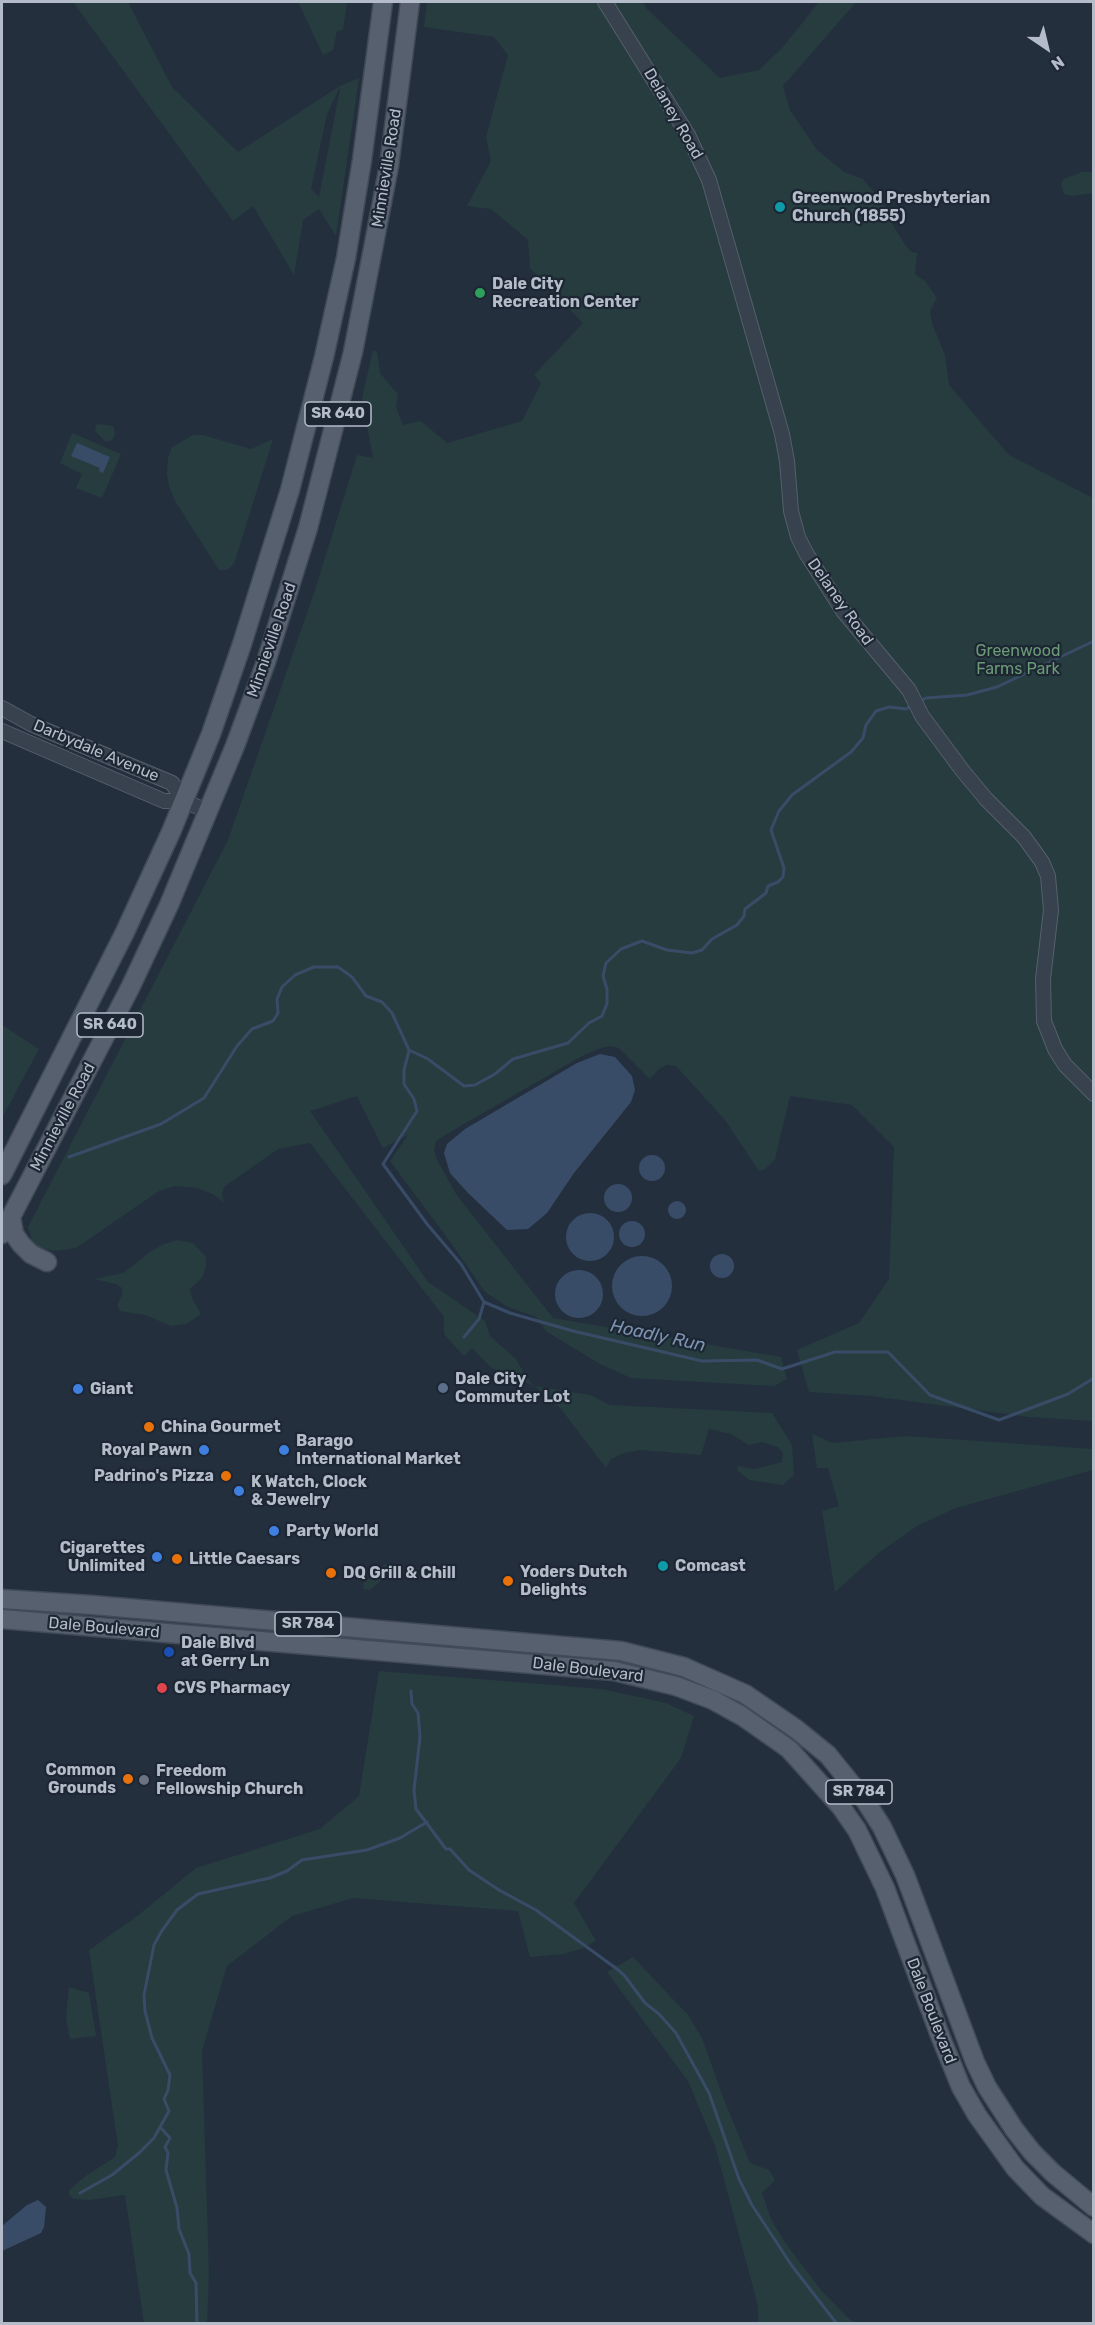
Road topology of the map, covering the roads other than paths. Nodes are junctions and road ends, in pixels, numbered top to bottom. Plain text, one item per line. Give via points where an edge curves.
1 (383, 2) edge
2 (410, 2) edge
3 (605, 2) edge
4 (2, 708) edge
5 (2, 731) edge
6 (184, 801) junction
7 (207, 811) junction
8 (1094, 1094) edge
9 (2, 1175) edge
10 (11, 1216) junction
11 (2, 1234) edge
12 (46, 1262) dead end
13 (2, 1599) edge
14 (2, 1620) edge
15 (1094, 2207) edge
16 (1094, 2234) edge

1 - 6 main road, Minnieville Road / SR 640 via 346,258 324,357 287,501 238,656
2 - 7 main road, Minnieville Road / SR 640 via 389,166 335,428 266,662
3 - 8 street, Delaney Road via 688,135 709,180 782,434 798,537 843,611 909,690 922,716 962,771 1042,862 1048,876 1051,910 1043,979 1044,1021 1065,1065
4 - 6 street, Darbydale Avenue via 172,783
5 - 6 street, Darbydale Avenue via 164,801
6 - 7 street, Darbydale Avenue
6 - 9 main road, Minnieville Road / SR 640 via 125,932
7 - 10 main road, Minnieville Road / SR 640 via 130,988
10 - 11 main road, Minnieville Road / SR 640
10 - 12 main road via 14,1234 21,1244
13 - 15 main road, Dale Boulevard / SR 784 via 621,1651 684,1667 744,1694 828,1755 866,1802 905,1875 987,2087 1032,2152
14 - 16 main road, Dale Boulevard / SR 784 via 614,1671 676,1686 742,1716 789,1749 841,1807 861,1839 885,1888 961,2087 994,2142 1042,2196

